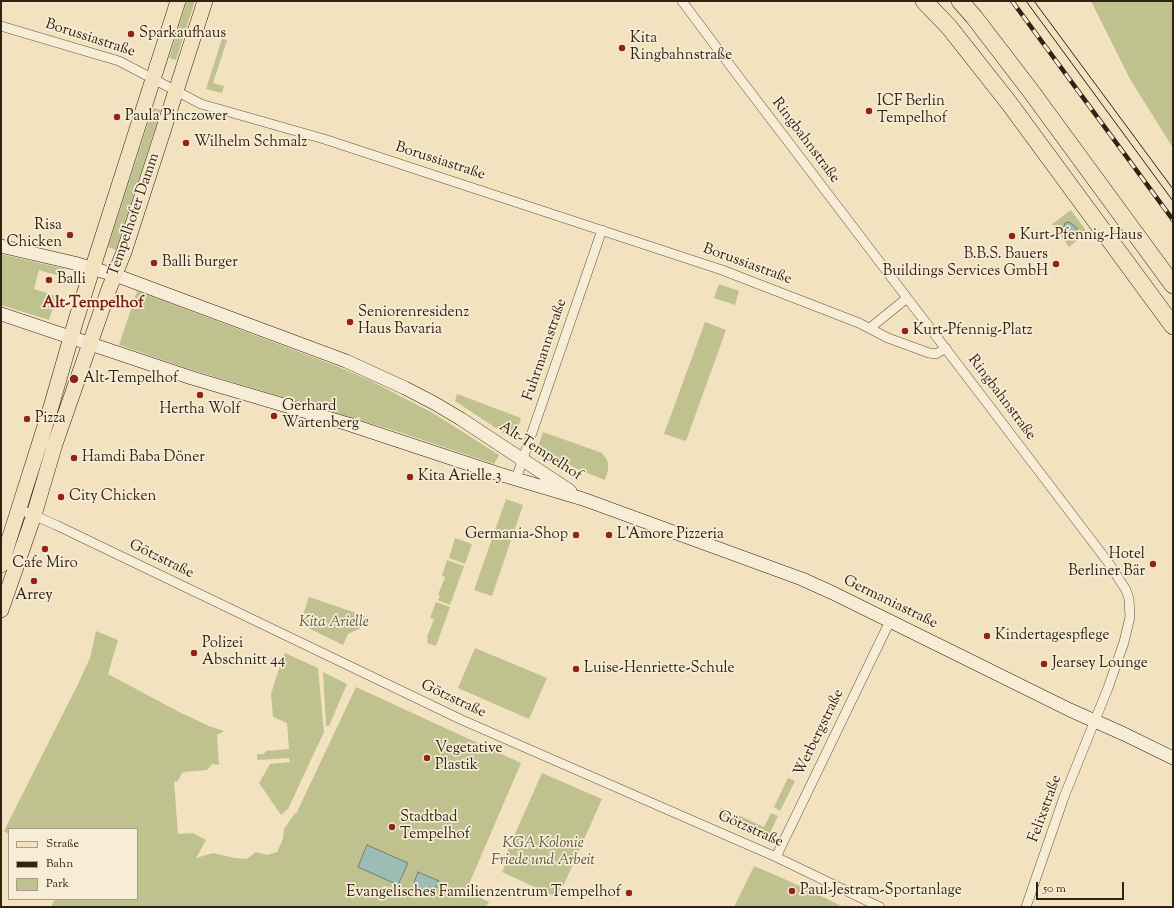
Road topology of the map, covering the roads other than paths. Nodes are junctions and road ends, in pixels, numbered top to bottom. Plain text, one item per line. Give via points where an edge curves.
1 (178, 1) edge
2 (205, 1) edge
3 (682, 1) edge
4 (924, 1) edge
5 (960, 1) edge
6 (1, 26) edge
7 (153, 78) junction
8 (176, 91) junction
9 (602, 230) junction
10 (1, 246) edge
11 (93, 268) junction
12 (115, 275) junction
13 (1173, 285) edge
14 (907, 298) junction
15 (1, 314) edge
16 (1173, 326) edge
17 (870, 328) junction
18 (70, 338) junction
19 (91, 344) junction
20 (946, 348) junction
21 (522, 460) junction
22 (516, 479) junction
23 (583, 499) junction
24 (19, 509) junction
25 (34, 515) junction
26 (1, 565) edge
27 (1, 610) edge
28 (890, 621) junction
29 (1094, 721) junction
30 (1173, 758) edge
31 (776, 857) junction
32 (880, 907) edge
33 (1026, 907) edge

1 - 7 main road, Tempelhofer Damm
2 - 8 main road, Tempelhofer Damm
3 - 14 street, Ringbahnstraße
4 - 16 highway via 949,27 1009,103
5 - 13 highway via 1030,90
6 - 7 street, Borussiastraße via 119,61
7 - 8 street, Borussiastraße
7 - 11 main road, Tempelhofer Damm
8 - 9 street, Borussiastraße via 201,104 324,140
8 - 12 main road, Tempelhofer Damm
9 - 17 street, Borussiastraße via 728,272
9 - 21 street, Fuhrmannstraße
10 - 11 street, Alt-Tempelhof
11 - 12 street, Alt-Tempelhof
11 - 18 main road, Tempelhofer Damm
12 - 19 main road, Tempelhofer Damm
12 - 21 street, Alt-Tempelhof via 373,373 434,403
14 - 17 street
14 - 20 street, Ringbahnstraße
15 - 18 street, Alt-Tempelhof
17 - 20 street, Borussiastraße via 888,338 933,354
18 - 19 street, Alt-Tempelhof
18 - 24 main road, Tempelhofer Damm
19 - 22 street, Alt-Tempelhof
19 - 25 main road, Tempelhofer Damm via 55,444
20 - 29 street, Ringbahnstraße via 1108,562 1126,590 1130,607 1128,628
21 - 22 street, Fuhrmannstraße
21 - 23 street, Alt-Tempelhof
22 - 23 street, Alt-Tempelhof
23 - 28 street, Germaniastraße via 802,579
24 - 25 street, Götzstraße
24 - 26 main road, Tempelhofer Damm
25 - 27 main road, Tempelhofer Damm
25 - 31 street, Götzstraße via 462,720
28 - 29 street, Germaniastraße
28 - 31 street, Werbergstraße
29 - 30 street, Germaniastraße
29 - 33 street, Felixstraße via 1064,797
31 - 32 street, Götzstraße

